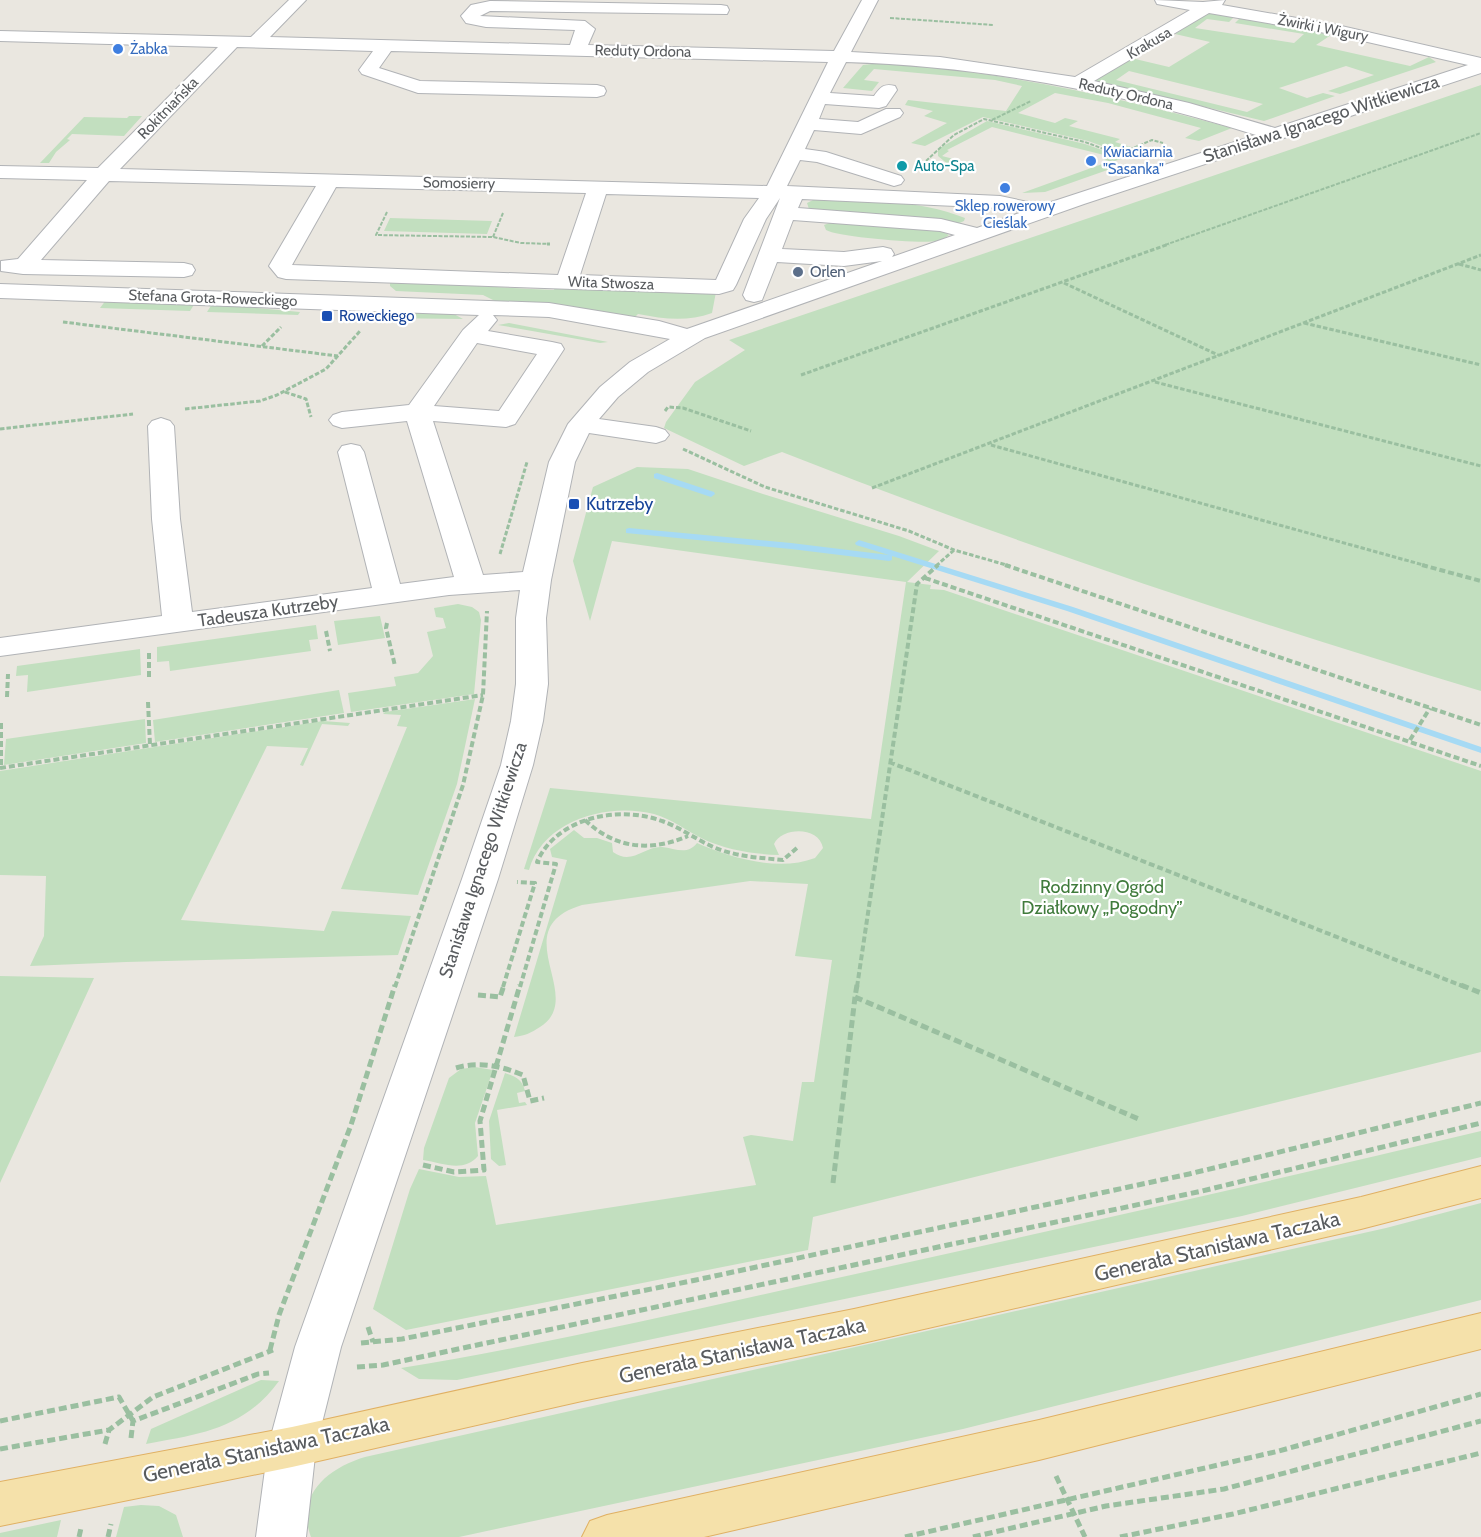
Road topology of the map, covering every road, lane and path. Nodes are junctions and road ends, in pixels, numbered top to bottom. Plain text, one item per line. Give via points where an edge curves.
1 (298, 0) edge
2 (870, 0) edge
3 (1163, 0) edge
4 (1213, 4) edge
5 (888, 18) dead end
6 (994, 25) dead end
7 (0, 36) edge
8 (715, 40) junction
9 (233, 41) junction
10 (256, 42) junction
11 (386, 45) junction
12 (577, 49) junction
13 (842, 55) junction
14 (1481, 65) edge
15 (1078, 83) junction
16 (597, 91) dead end
17 (818, 98) junction
18 (807, 124) junction
19 (1481, 133) edge
20 (1277, 135) junction
21 (1163, 143) dead end
22 (792, 154) junction
23 (1118, 154) junction
24 (1127, 158) dead end
25 (926, 160) dead end
26 (0, 172) edge
27 (104, 174) junction
28 (330, 180) junction
29 (894, 180) dead end
30 (598, 187) junction
31 (784, 192) junction
32 (918, 199) junction
33 (387, 212) dead end
34 (503, 213) dead end
35 (786, 213) junction
36 (1042, 213) junction
37 (1006, 226) junction
38 (979, 235) junction
39 (493, 237) junction
40 (582, 242) junction
41 (774, 245) junction
42 (1481, 255) edge
43 (898, 257) junction
44 (1459, 264) junction
45 (0, 266) edge
46 (22, 267) junction
47 (184, 270) dead end
48 (1481, 270) edge
49 (567, 281) junction
50 (1064, 283) junction
51 (0, 291) edge
52 (754, 295) dead end
53 (498, 309) junction
54 (60, 322) dead end
55 (1303, 323) junction
56 (285, 324) dead end
57 (364, 326) dead end
58 (606, 334) junction
59 (471, 335) junction
60 (690, 338) junction
61 (262, 346) junction
62 (339, 356) junction
63 (1218, 356) junction
64 (1481, 365) edge
65 (801, 375) dead end
66 (624, 379) junction
67 (1154, 382) junction
68 (417, 412) junction
69 (160, 416) junction
70 (342, 420) dead end
71 (581, 424) junction
72 (0, 429) edge
73 (751, 432) dead end
74 (653, 435) junction
75 (990, 445) junction
76 (351, 452) dead end
77 (528, 458) dead end
78 (1481, 466) edge
79 (872, 488) dead end
80 (954, 550) junction
81 (468, 571) junction
82 (925, 578) junction
83 (536, 580) junction
84 (1481, 581) edge
85 (388, 595) junction
86 (487, 609) dead end
87 (325, 620) dead end
88 (178, 623) junction
89 (388, 638) dead end
90 (149, 644) dead end
91 (330, 651) dead end
92 (4, 656) edge
93 (395, 666) dead end
94 (149, 677) dead end
95 (483, 694) junction
96 (7, 697) dead end
97 (148, 702) dead end
98 (1430, 708) junction
99 (1, 723) edge
100 (1481, 725) edge
101 (1409, 741) junction
102 (150, 745) junction
103 (889, 762) junction
104 (1481, 765) edge
105 (0, 768) edge
106 (585, 820) junction
107 (689, 836) junction
108 (798, 847) dead end
109 (480, 879) junction
110 (1481, 993) edge
111 (469, 994) dead end
112 (855, 997) junction
113 (497, 1067) junction
114 (449, 1072) dead end
115 (544, 1098) dead end
116 (1481, 1103) edge
117 (1141, 1120) dead end
118 (1481, 1123) edge
119 (414, 1164) dead end
120 (1481, 1182) edge
121 (833, 1183) dead end
122 (1481, 1331) edge
123 (270, 1350) junction
124 (315, 1359) junction
125 (1481, 1394) edge
126 (129, 1414) junction
127 (1481, 1420) edge
128 (0, 1421) edge
129 (133, 1421) junction
130 (1039, 1440) junction
131 (131, 1447) dead end
132 (292, 1447) junction
133 (0, 1449) edge
134 (1481, 1453) edge
135 (1066, 1500) junction
136 (0, 1504) edge
137 (1072, 1514) junction
138 (281, 1537) edge
139 (607, 1537) edge
140 (905, 1537) edge
141 (973, 1537) edge
142 (1085, 1537) edge
143 (1120, 1537) edge

1 - 10 street
2 - 13 street, Wita Stwosza
3 - 4 street, Żwirki i Wigury
4 - 14 street, Żwirki i Wigury via 1368,36
4 - 15 street, Krakusa
5 - 6 path
7 - 9 street, Reduty Ordona
8 - 12 street, Reduty Ordona
8 - 12 street via 722,6 490,6 477,9 470,16 486,22 579,25 585,29
8 - 13 street, Reduty Ordona
9 - 10 street, Reduty Ordona
9 - 27 street, Rokitniańska
10 - 11 street, Reduty Ordona
11 - 12 street, Reduty Ordona
11 - 16 street via 368,70 418,87
13 - 15 street, Reduty Ordona via 971,66
13 - 17 street, Wita Stwosza
14 - 20 street, Stanisława Ignacego Witkiewicza
15 - 20 street, Reduty Ordona via 1181,106
17 - 18 street, Wita Stwosza
17 - 18 street via 887,102 861,128
18 - 22 street, Wita Stwosza
19 - 50 path
20 - 36 street, Stanisława Ignacego Witkiewicza
21 - 23 path via 1152,140
22 - 29 street via 819,156
22 - 31 street, Wita Stwosza
23 - 24 path
23 - 25 path via 1085,142 984,119 954,135
26 - 27 street, Somosierry
27 - 28 street, Somosierry
27 - 46 street
28 - 30 street, Somosierry
28 - 49 street, Wita Stwosza via 280,266 286,272
30 - 31 street, Somosierry
30 - 40 street
31 - 32 street, Somosierry
31 - 35 street
31 - 49 street, Wita Stwosza via 755,219 725,285
32 - 36 street, Somosierry via 1000,202
32 - 37 street, Somosierry
33 - 39 path via 376,235
34 - 39 path
35 - 38 street via 941,225
35 - 41 street
36 - 37 street, Stanisława Ignacego Witkiewicza
37 - 38 street, Stanisława Ignacego Witkiewicza
38 - 43 street, Stanisława Ignacego Witkiewicza
39 - 40 path via 521,243
40 - 49 street
41 - 43 street
41 - 52 street
42 - 44 path
43 - 60 street, Stanisława Ignacego Witkiewicza
44 - 48 path
44 - 55 path
45 - 46 street, Stefana Grota-Roweckiego
46 - 47 street, Stefana Grota-Roweckiego
50 - 63 path
50 - 65 path
51 - 53 street, Stefana Grota-Roweckiego
53 - 58 street, Stefana Grota-Roweckiego
53 - 59 street
53 - 60 street, Stefana Grota-Roweckiego via 582,314
54 - 61 path
55 - 63 path
55 - 64 path
56 - 61 path
57 - 62 path
58 - 60 street, Stefana Grota-Roweckiego via 660,340
58 - 66 street, Stefana Grota-Roweckiego via 629,352 631,368
59 - 68 street
59 - 68 street via 552,350 506,418
60 - 66 street, Stanisława Ignacego Witkiewicza
61 - 62 path
62 - 69 path via 326,369 266,399
63 - 67 path
66 - 71 street, Stanisława Ignacego Witkiewicza
67 - 75 path
67 - 78 path
68 - 70 street
68 - 81 street
69 - 72 path
69 - 88 street
71 - 74 street
71 - 83 street, Stanisława Ignacego Witkiewicza via 560,470
73 - 74 path via 683,408 668,407
74 - 80 path via 765,487 909,531
75 - 79 path
75 - 84 path
76 - 85 street
77 - 81 path via 502,553
80 - 82 path
80 - 98 path via 1041,575
81 - 83 street, Tadeusza Kutrzeby
81 - 85 street, Tadeusza Kutrzeby
82 - 101 path
82 - 103 path via 917,584
83 - 109 street, Stanisława Ignacego Witkiewicza via 527,721
85 - 88 street, Tadeusza Kutrzeby
86 - 95 path
87 - 91 path
88 - 92 street, Tadeusza Kutrzeby
89 - 93 path
90 - 94 path
92 - 96 path
95 - 102 path
95 - 123 path via 463,785 351,1125 279,1315
97 - 102 path
98 - 100 path
98 - 101 path
99 - 105 path
101 - 104 path
102 - 105 path
103 - 110 path
103 - 112 path
106 - 107 path via 618,814 644,816
106 - 107 path via 603,836 631,846 664,845
106 - 113 path via 542,850 537,862 556,864
107 - 108 path via 733,854 783,860
109 - 111 path via 535,883 500,998
109 - 124 street, Stanisława Ignacego Witkiewicza
112 - 117 path
112 - 121 path
113 - 114 path via 457,1066
113 - 115 path via 522,1075 530,1101
113 - 119 path via 480,1121 484,1170 454,1172
116 - 124 path via 1190,1174
118 - 124 path via 1202,1191 383,1365
120 - 132 main road, Generała Stanisława Taczaka via 1349,1216 855,1328 570,1385
122 - 130 main road
123 - 124 path
123 - 126 path via 153,1397
124 - 129 path via 258,1374
124 - 132 street, Stanisława Ignacego Witkiewicza
125 - 135 path via 1279,1451
126 - 128 path via 119,1396
126 - 129 path
126 - 133 path via 109,1430
127 - 137 path via 1224,1489
129 - 131 path
130 - 135 path
130 - 139 main road
132 - 136 main road, Generała Stanisława Taczaka
132 - 138 street, Stanisława Ignacego Witkiewicza
134 - 143 path via 1233,1514
135 - 137 path
135 - 140 path
137 - 141 path
137 - 142 path

